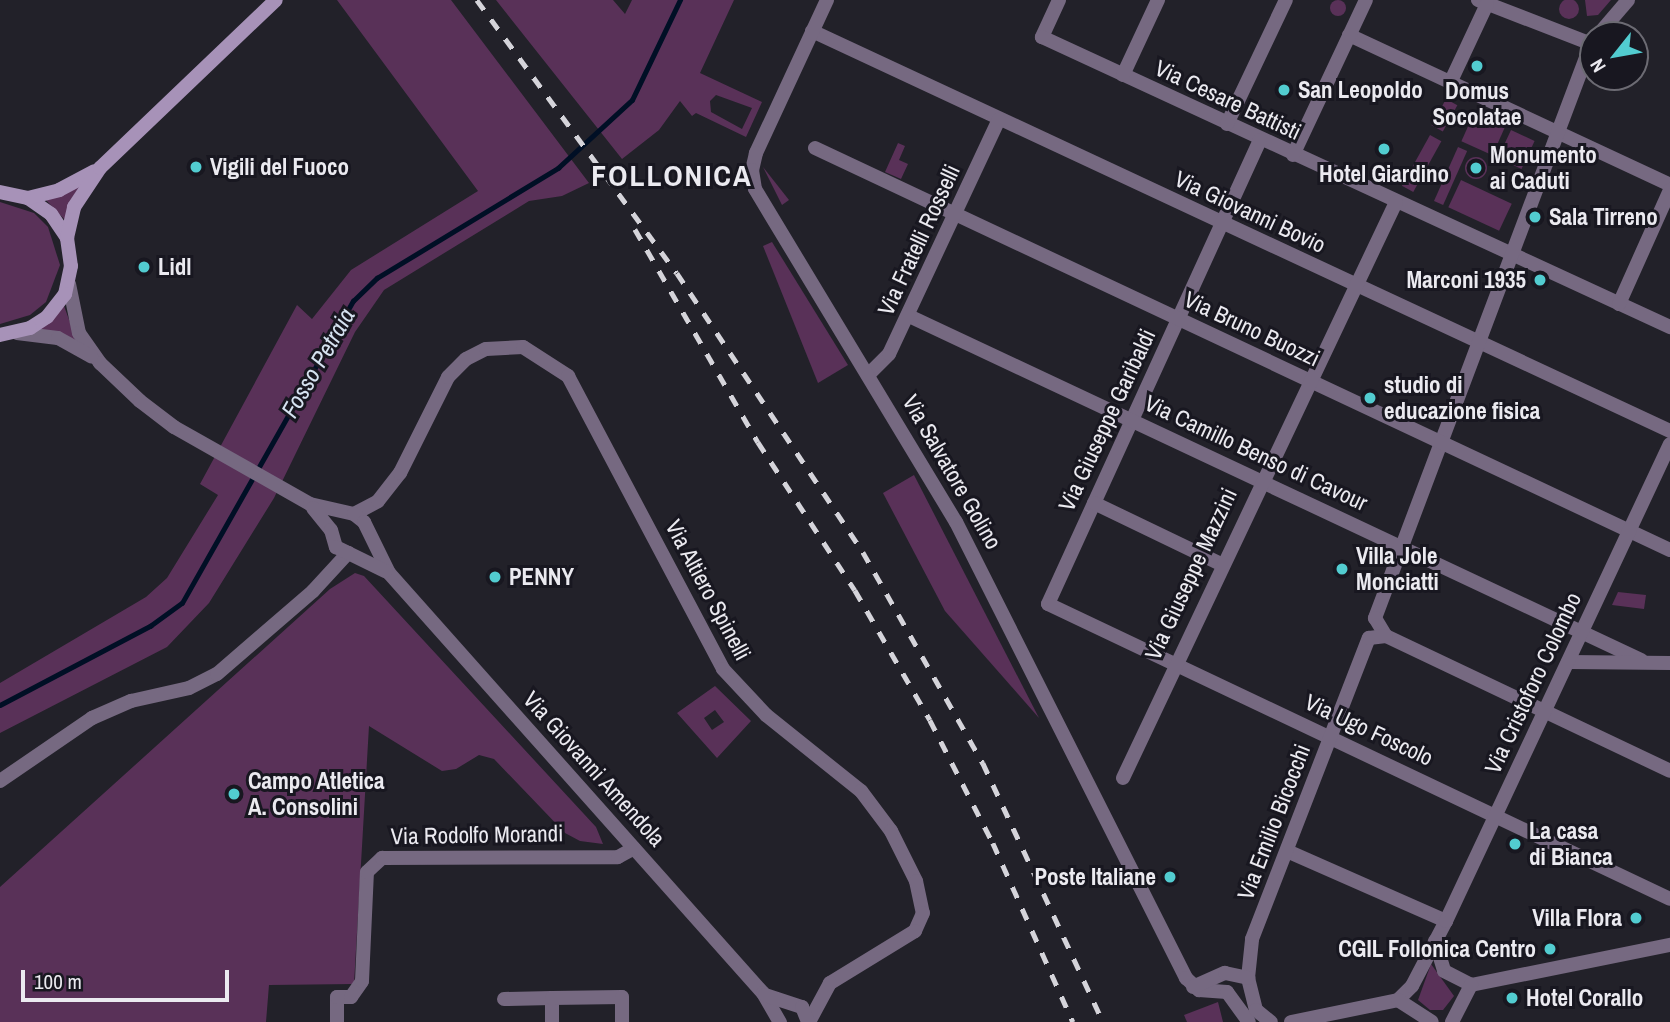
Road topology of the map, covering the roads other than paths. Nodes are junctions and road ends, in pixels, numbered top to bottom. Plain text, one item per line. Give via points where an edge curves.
1 (276, 0) edge
2 (827, 0) edge
3 (1059, 0) edge
4 (1158, 0) edge
5 (1366, 0) edge
6 (1629, 0) edge
7 (1281, 2) edge
8 (1482, 2) edge
9 (1610, 21) edge
10 (812, 31) junction
11 (1579, 34) edge
12 (1349, 35) junction
13 (1124, 75) junction
14 (1579, 75) edge
15 (1450, 83) junction
16 (999, 119) junction
17 (1227, 124) junction
18 (1556, 133) junction
19 (1260, 140) junction
20 (815, 148) dead end
21 (1293, 155) junction
22 (100, 168) junction
23 (1670, 187) edge
24 (0, 192) edge
25 (28, 198) junction
26 (1395, 202) junction
27 (957, 216) junction
28 (1222, 223) junction
29 (67, 239) junction
30 (1511, 256) junction
31 (69, 284) junction
32 (1354, 287) junction
33 (1619, 304) junction
34 (909, 316) junction
35 (1177, 320) junction
36 (1670, 327) edge
37 (17, 333) junction
38 (0, 335) edge
39 (1478, 345) junction
40 (100, 363) junction
41 (869, 374) junction
42 (1309, 381) junction
43 (1132, 419) junction
44 (1670, 431) edge
45 (1442, 441) junction
46 (1670, 444) edge
47 (1261, 481) junction
48 (1094, 503) junction
49 (310, 504) junction
50 (349, 515) junction
51 (1629, 531) junction
52 (332, 535) junction
53 (368, 537) junction
54 (1402, 547) junction
55 (1670, 550) edge
56 (350, 553) junction
57 (1221, 564) junction
58 (389, 573) junction
59 (325, 579) junction
60 (1048, 604) joint
61 (1583, 630) junction
62 (1386, 636) junction
63 (1641, 660) junction
64 (1174, 662) junction
65 (1569, 662) junction
66 (1670, 663) edge
67 (1544, 714) junction
68 (1332, 737) junction
69 (1670, 771) edge
70 (1123, 778) dead end
71 (0, 781) edge
72 (1497, 814) junction
73 (634, 848) junction
74 (1287, 851) junction
75 (1670, 899) edge
76 (1446, 921) junction
77 (1435, 941) junction
78 (1670, 944) edge
79 (1248, 978) junction
80 (1197, 983) junction
81 (1471, 985) junction
82 (1229, 994) junction
83 (765, 995) junction
84 (552, 998) junction
85 (504, 999) dead end
86 (1398, 1000) junction
87 (793, 1006) junction
88 (337, 1022) edge
89 (552, 1022) edge
90 (622, 1022) edge
91 (781, 1022) edge
92 (809, 1022) edge
93 (1249, 1022) edge
94 (1271, 1022) edge
95 (1291, 1022) edge
96 (1432, 1022) edge
97 (1452, 1022) edge

1 - 22 main road
2 - 10 street, Via Salvatore Golino
3 - 13 street, Via Cesare Battisti via 1042,37
4 - 13 street
5 - 12 street
6 - 9 street
7 - 17 street
8 - 11 street
8 - 15 street
10 - 16 street, Via Giovanni Bovio
10 - 41 street, Via Salvatore Golino via 755,153 752,178
12 - 15 street
12 - 21 street
13 - 17 street, Via Cesare Battisti
14 - 18 street
15 - 18 street
16 - 27 street, Via Fratelli Rosselli
16 - 28 street, Via Giovanni Bovio
17 - 19 street, Via Cesare Battisti
18 - 23 street
18 - 30 street
19 - 21 street, Via Cesare Battisti
19 - 28 street, Via Giuseppe Garibaldi
20 - 27 street, Via Bruno Buozzi
21 - 26 street, Via Cesare Battisti
22 - 25 main road via 59,190
22 - 29 main road via 74,207
23 - 33 street
24 - 25 main road
25 - 29 main road via 51,214
26 - 30 street, Via Cesare Battisti
26 - 32 street, Via Giuseppe Mazzini
27 - 34 street, Via Fratelli Rosselli
27 - 35 street, Via Bruno Buozzi
28 - 32 street, Via Giovanni Bovio
28 - 35 street, Via Giuseppe Garibaldi
29 - 31 main road
30 - 33 street, Via Cesare Battisti
30 - 39 street
31 - 37 main road via 47,317
31 - 40 street, Via Giovanni Amendola via 75,326
32 - 39 street, Via Giovanni Bovio
32 - 42 street, Via Giuseppe Mazzini
33 - 36 street, Via Cesare Battisti
34 - 41 street, Via Fratelli Rosselli via 887,359
34 - 43 street, Via Camillo Benso di Cavour
35 - 42 street, Via Bruno Buozzi
35 - 43 street, Via Giuseppe Garibaldi
37 - 38 main road
37 - 40 street, Via Giovanni Amendola via 58,338
39 - 44 street, Via Giovanni Bovio
39 - 45 street
40 - 49 street, Via Giovanni Amendola via 153,411
41 - 80 street, Via Salvatore Golino via 956,522 1184,972
42 - 45 street, Via Bruno Buozzi
42 - 47 street, Via Giuseppe Mazzini
43 - 47 street, Via Camillo Benso di Cavour
43 - 48 street, Via Giuseppe Garibaldi
45 - 51 street, Via Bruno Buozzi
45 - 54 street
46 - 51 street, Via Cristoforo Colombo
47 - 54 street, Via Camillo Benso di Cavour
47 - 57 street, Via Giuseppe Mazzini
48 - 57 street
48 - 60 street, Via Giuseppe Garibaldi
49 - 50 street, Via Giovanni Amendola
49 - 52 street, Via Giovanni Amendola
50 - 52 street
50 - 53 street, Via Giovanni Amendola via 364,522
50 - 92 street, Via Altiero Spinelli via 378,501 400,473 448,377 466,359 486,349 523,347 568,376 723,669 766,715 861,791 891,831 916,881 923,913 915,930 830,983
51 - 55 street, Via Bruno Buozzi
51 - 61 street, Via Cristoforo Colombo
52 - 56 street, Via Giovanni Amendola
52 - 59 street
53 - 56 street
53 - 58 street, Via Giovanni Amendola
54 - 61 street, Via Camillo Benso di Cavour
54 - 62 street via 1375,618
56 - 58 street, Via Giovanni Amendola
56 - 59 street
57 - 64 street, Via Giuseppe Mazzini
58 - 73 street, Via Giovanni Amendola
59 - 71 street via 217,674 189,688 131,701 92,718
60 - 64 street, Via Ugo Foscolo
61 - 63 street, Via Camillo Benso di Cavour
61 - 65 street, Via Cristoforo Colombo
62 - 67 street
62 - 68 street, Via Emilio Bicocchi via 1368,638
63 - 65 street
63 - 66 street
64 - 68 street, Via Ugo Foscolo
64 - 70 street, Via Giuseppe Mazzini
65 - 67 street, Via Cristoforo Colombo
67 - 69 street
67 - 72 street, Via Cristoforo Colombo
68 - 72 street, Via Ugo Foscolo
68 - 74 street, Via Emilio Bicocchi
72 - 75 street, Via Ugo Foscolo
72 - 76 street, Via Cristoforo Colombo
73 - 83 street, Via Giovanni Amendola
73 - 88 street, Via Rodolfo Morandi via 618,857 382,858 367,872 362,981 351,997 337,997
74 - 76 street
74 - 79 street, Via Emilio Bicocchi via 1252,939
76 - 77 street, Via Cristoforo Colombo
77 - 81 street via 1444,971
77 - 86 street, Via Cristoforo Colombo via 1412,986
78 - 81 street
79 - 80 street via 1234,972
79 - 82 street via 1243,988
79 - 94 street via 1256,1010
80 - 82 street
81 - 97 street
82 - 93 street
83 - 87 street, Via Giovanni Amendola
83 - 91 street, Via Giovanni Amendola
84 - 85 street
84 - 89 street
84 - 90 street via 622,997
86 - 95 street
86 - 96 street
87 - 91 street, Via Giovanni Amendola via 783,1013
87 - 92 street, Via Giovanni Amendola via 805,1010

